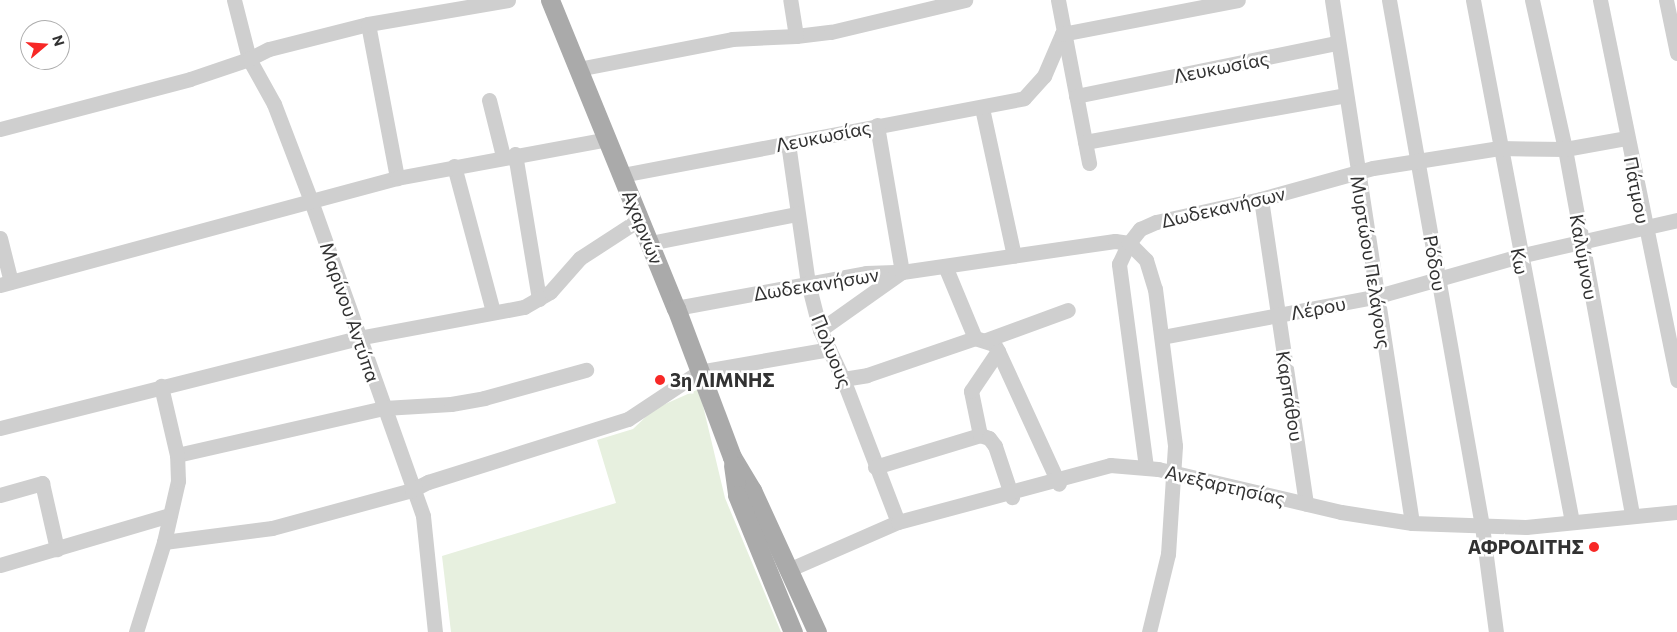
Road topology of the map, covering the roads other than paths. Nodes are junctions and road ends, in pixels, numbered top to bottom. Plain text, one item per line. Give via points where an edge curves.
1 (234, 0) edge
2 (508, 0) edge
3 (550, 0) edge
4 (790, 0) edge
5 (962, 0) edge
6 (1058, 0) edge
7 (1238, 0) edge
8 (1332, 0) edge
9 (1389, 0) edge
10 (1473, 0) edge
11 (1532, 0) edge
12 (1600, 0) edge
13 (1666, 0) edge
14 (368, 24) junction
15 (1062, 34) junction
16 (796, 36) junction
17 (1337, 43) junction
18 (1677, 53) edge
19 (249, 59) junction
20 (578, 69) junction
21 (1345, 95) junction
22 (1076, 96) junction
23 (489, 100) dead end
24 (982, 108) junction
25 (877, 125) junction
26 (0, 129) edge
27 (1627, 138) junction
28 (607, 139) junction
29 (1085, 142) junction
30 (788, 143) junction
31 (1499, 148) junction
32 (1565, 149) junction
33 (509, 155) junction
34 (1417, 160) junction
35 (1089, 163) dead end
36 (454, 166) junction
37 (1357, 174) junction
38 (622, 175) junction
39 (397, 178) junction
40 (1261, 199) junction
41 (311, 201) junction
42 (797, 214) junction
43 (640, 219) junction
44 (1677, 220) edge
45 (1644, 229) junction
46 (0, 238) edge
47 (650, 243) junction
48 (1129, 243) junction
49 (1582, 244) junction
50 (1014, 256) junction
51 (1519, 256) junction
52 (945, 266) junction
53 (902, 272) junction
54 (1438, 281) junction
55 (6, 283) edge
56 (808, 283) junction
57 (1378, 296) junction
58 (539, 299) junction
59 (676, 308) junction
60 (1068, 310) dead end
61 (493, 312) junction
62 (1278, 316) junction
63 (820, 330) junction
64 (1162, 337) junction
65 (358, 338) junction
66 (980, 339) junction
67 (829, 349) junction
68 (998, 351) junction
69 (586, 370) dead end
70 (699, 372) junction
71 (843, 379) junction
72 (1677, 380) edge
73 (161, 386) junction
74 (384, 408) junction
75 (0, 428) edge
76 (980, 435) junction
77 (177, 455) junction
78 (732, 457) junction
79 (876, 467) junction
80 (1146, 467) junction
81 (1174, 472) junction
82 (1058, 481) junction
83 (412, 490) junction
84 (1011, 494) junction
85 (0, 495) edge
86 (1306, 504) junction
87 (1677, 512) edge
88 (1632, 514) junction
89 (170, 515) junction
90 (898, 522) junction
91 (1572, 522) junction
92 (1412, 523) junction
93 (1482, 526) junction
94 (164, 542) junction
95 (57, 550) junction
96 (0, 565) edge
97 (788, 570) junction
98 (136, 632) edge
99 (435, 632) edge
100 (794, 632) edge
101 (817, 632) edge
102 (1148, 632) edge
103 (1496, 632) edge

1 - 19 street, Μαρίνου Αντύπα
2 - 14 street
3 - 20 main road, Αχαρνών
4 - 16 street
5 - 16 street via 831,32
6 - 15 street
7 - 15 street
8 - 17 street, Μυρτώου Πελάγους
9 - 34 street, Ρόδου
10 - 31 street, Κω
11 - 32 street, Καλύμνου
12 - 27 street, Πάτμου
13 - 18 street
14 - 19 street via 269,49
14 - 39 street
15 - 22 street
15 - 24 street, Λευκωσίας via 1044,76 1024,98
16 - 20 street via 732,39
17 - 21 street, Μυρτώου Πελάγους
17 - 22 street, Λευκωσίας
19 - 26 street via 190,79
19 - 41 street, Μαρίνου Αντύπα via 274,104
20 - 28 main road, Αχαρνών
21 - 29 street
21 - 37 street, Μυρτώου Πελάγους
22 - 29 street
23 - 33 street
24 - 25 street, Λευκωσίας
24 - 50 street
25 - 30 street, Λευκωσίας
25 - 53 street
27 - 32 street, Δωδεκανήσων
27 - 45 street, Πάτμου
28 - 33 street
28 - 38 main road, Αχαρνών
29 - 35 street
30 - 38 street, Λευκωσίας
30 - 42 street, Πολυους
31 - 32 street, Δωδεκανήσων
31 - 34 street, Δωδεκανήσων
31 - 51 street, Κω
32 - 49 street, Καλύμνου
33 - 36 street
33 - 58 street
34 - 37 street, Δωδεκανήσων
34 - 54 street, Ρόδου
36 - 39 street
36 - 61 street
37 - 40 street, Δωδεκανήσων
37 - 57 street, Μυρτώου Πελάγους
38 - 43 main road, Αχαρνών
39 - 41 street
40 - 48 street, Δωδεκανήσων via 1156,222 1140,230
40 - 62 street, Καρπάθου
41 - 55 street
41 - 65 street, Μαρίνου Αντύπα
42 - 47 street
42 - 56 street, Πολυους
43 - 47 main road, Αχαρνών
43 - 58 street via 580,258 562,282
44 - 45 street, Λέρου
45 - 49 street, Λέρου
45 - 72 street, Πάτμου
46 - 55 street
47 - 59 main road, Αχαρνών
48 - 50 street, Δωδεκανήσων via 1115,241
48 - 64 street via 1146,260 1155,289
48 - 80 street via 1119,264
49 - 51 street, Λέρου
49 - 88 street, Καλύμνου
50 - 52 street, Δωδεκανήσων
51 - 54 street, Λέρου
51 - 91 street, Κω
52 - 53 street, Δωδεκανήσων
52 - 66 street
53 - 56 street, Δωδεκανήσων via 866,273
53 - 63 street
54 - 57 street, Λέρου
54 - 93 street, Ρόδου
56 - 59 street, Δωδεκανήσων
56 - 63 street, Πολυους
57 - 62 street, Λέρου
57 - 92 street, Μυρτώου Πελάγους
58 - 61 street via 524,307
59 - 70 main road, Αχαρνών
60 - 66 street
61 - 65 street
62 - 64 street, Λέρου
62 - 86 street, Καρπάθου
63 - 67 street, Πολυους
64 - 81 street via 1175,446
65 - 73 street
65 - 74 street, Μαρίνου Αντύπα
66 - 68 street
66 - 71 street via 867,375
67 - 70 street
67 - 71 street, Πολυους
68 - 76 street via 971,391
68 - 82 street
69 - 74 street via 538,385 451,404
70 - 78 main road, Αχαρνών
70 - 83 street via 628,419 428,482
71 - 79 street, Πολυους
73 - 75 street
73 - 77 street
74 - 77 street
74 - 83 street, Μαρίνου Αντύπα
76 - 79 street
76 - 84 street via 989,438 995,446
77 - 89 street via 178,481
78 - 97 main road, Αχαρνών via 752,490
78 - 100 main road, Αχαρνών via 737,495
79 - 90 street, Πολυους
80 - 81 street, Ανεξαρτησίας
80 - 82 street, Ανεξαρτησίας via 1110,465
81 - 86 street, Ανεξαρτησίας
81 - 102 street via 1168,554
82 - 84 street, Ανεξαρτησίας
83 - 94 street via 272,528
83 - 99 street, Μαρίνου Αντύπα via 426,532 426,570
84 - 90 street, Ανεξαρτησίας
85 - 95 street via 42,483
86 - 92 street, Ανεξαρτησίας
87 - 88 street, Ανεξαρτησίας
88 - 91 street, Ανεξαρτησίας
89 - 94 street
89 - 95 street
90 - 97 street, Ανεξαρτησίας
91 - 93 street, Ανεξαρτησίας
92 - 93 street, Ανεξαρτησίας
93 - 103 street, Ρόδου
94 - 98 street
95 - 96 street
97 - 101 main road, Αχαρνών

